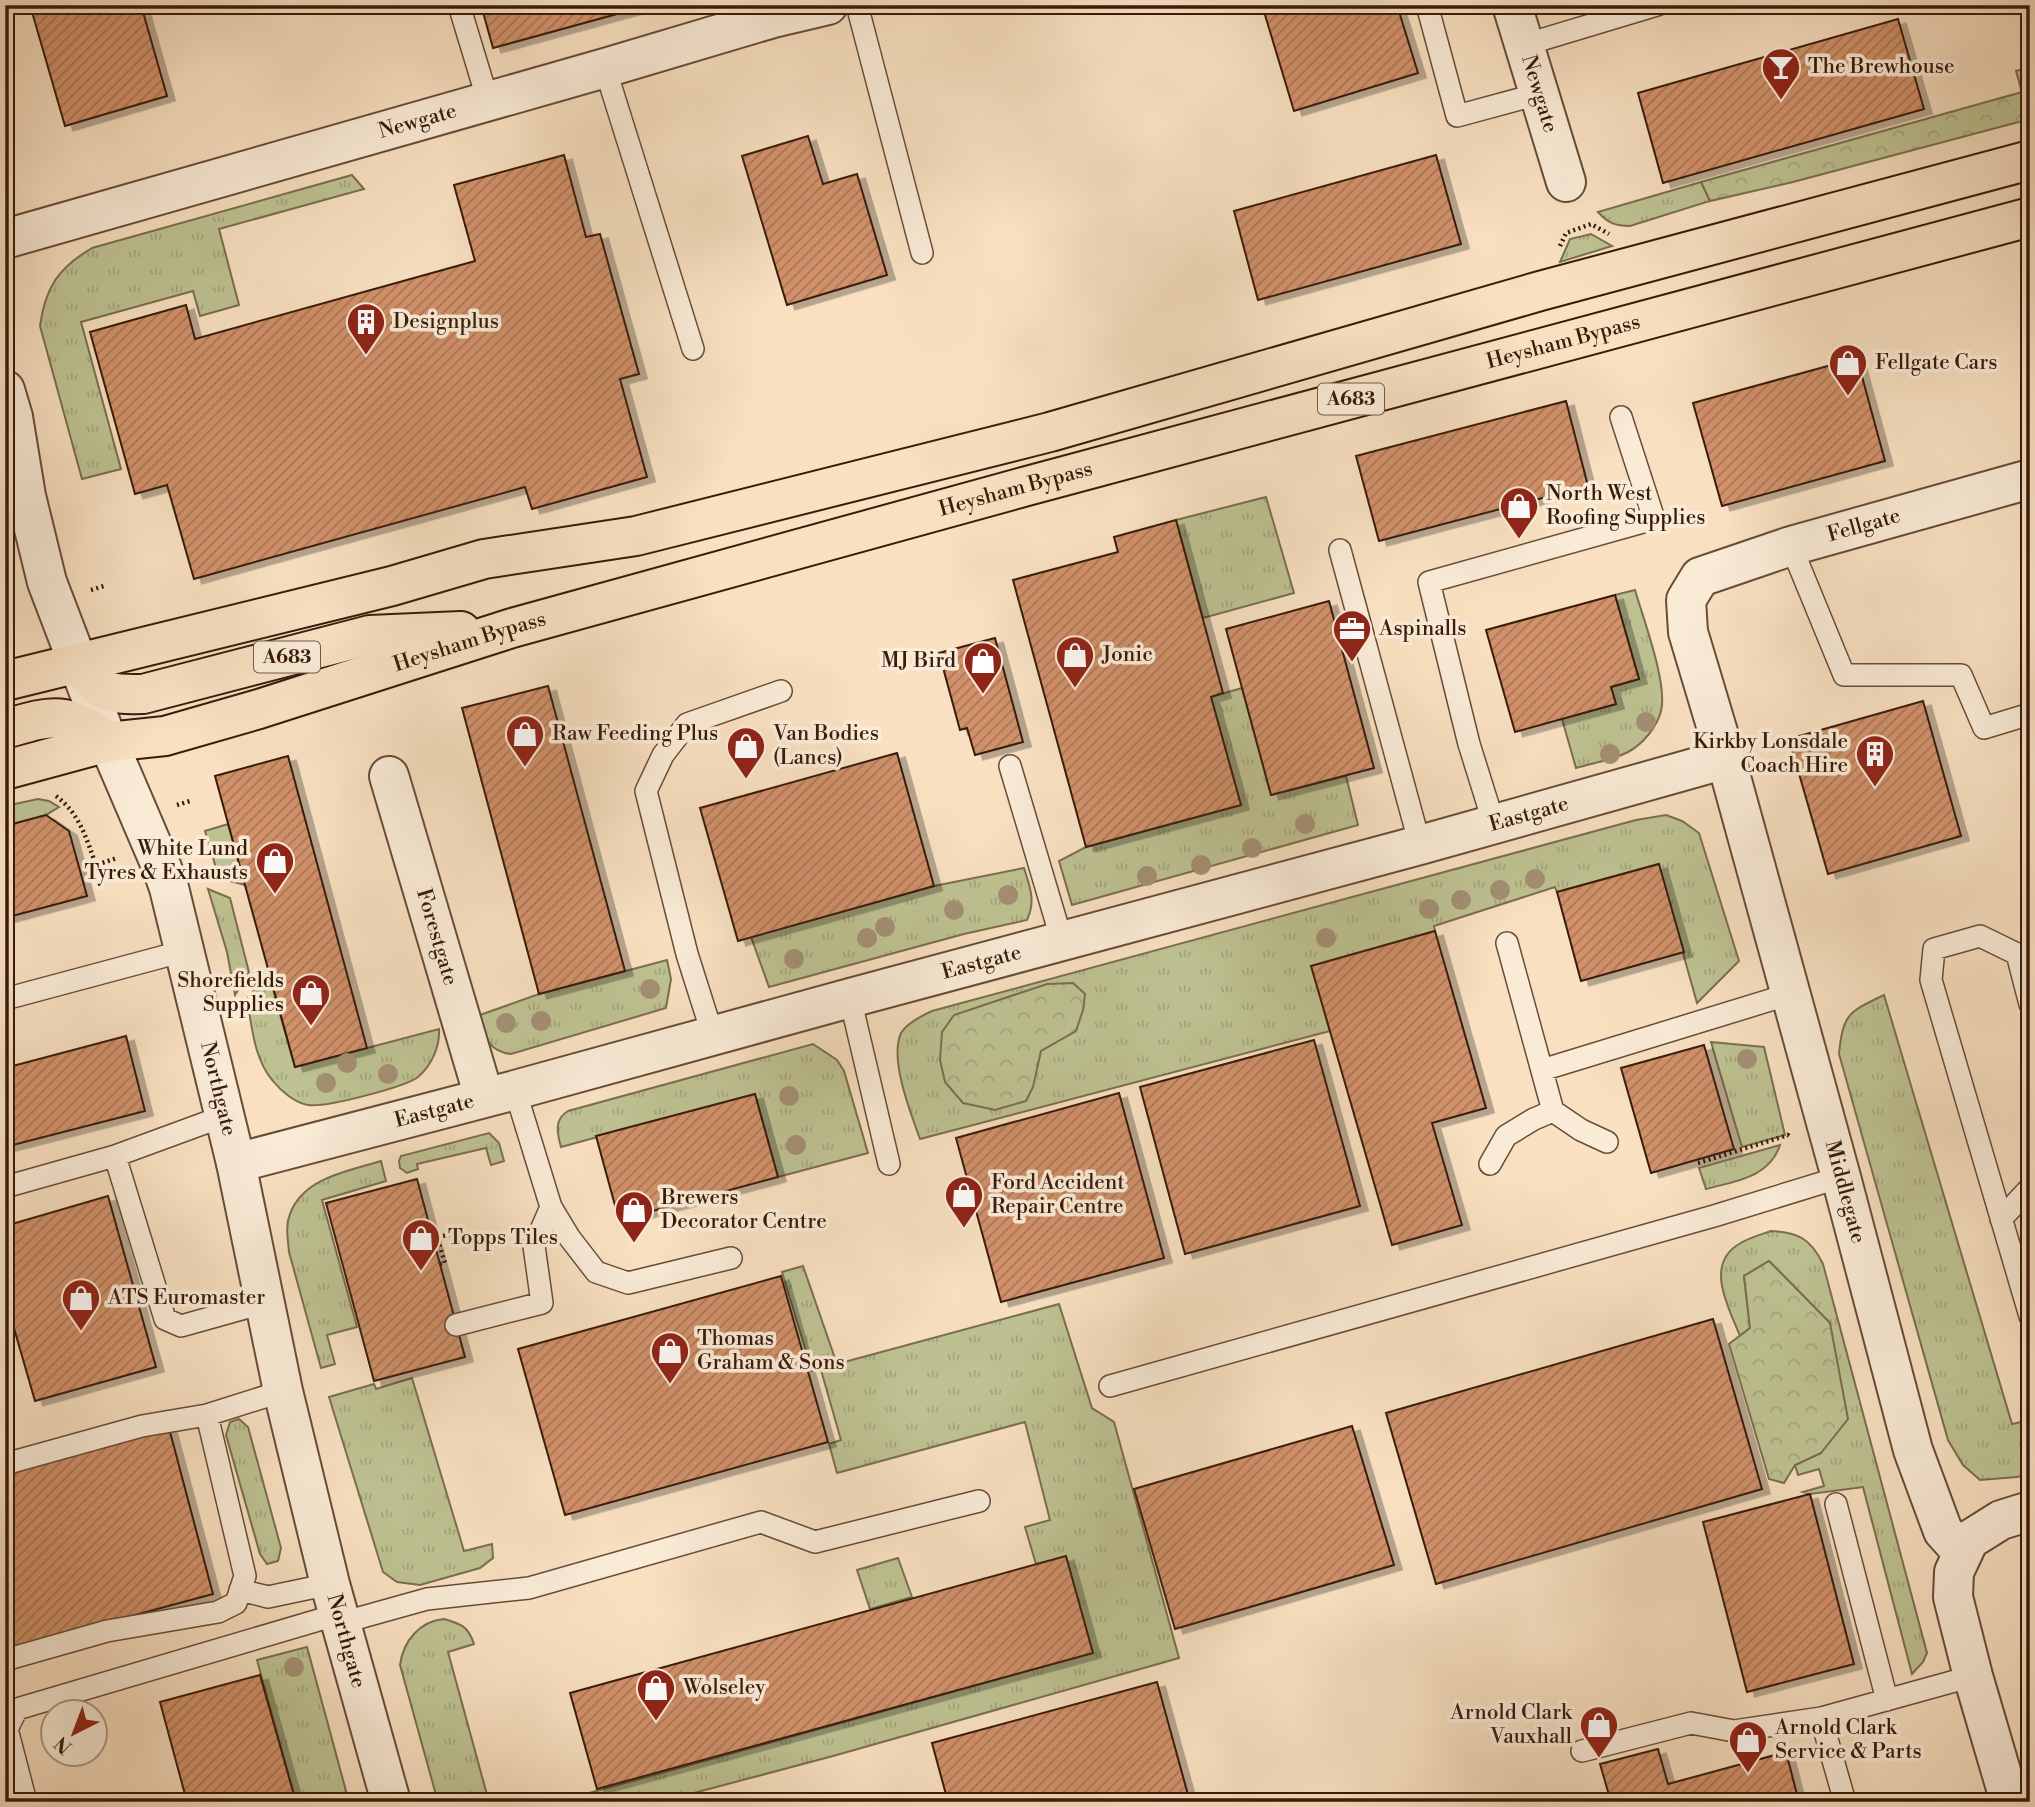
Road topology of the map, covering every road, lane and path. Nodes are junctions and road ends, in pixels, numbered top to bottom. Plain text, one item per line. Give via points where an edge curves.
1 (459, 5) edge
2 (828, 5) edge
3 (857, 5) edge
4 (1427, 5) edge
5 (1512, 5) edge
6 (1657, 5) edge
7 (772, 11) edge
8 (1524, 45) junction
9 (605, 68) junction
10 (1538, 94) junction
11 (488, 101) junction
12 (2030, 159) edge
13 (1566, 182) dead end
14 (2030, 217) edge
15 (5, 239) edge
16 (922, 253) dead end
17 (693, 349) dead end
18 (5, 390) edge
19 (1622, 417) dead end
20 (2030, 479) edge
21 (16, 498) edge
22 (1791, 545) junction
23 (1340, 550) dead end
24 (1700, 577) joint
25 (512, 628) junction
26 (77, 664) junction
27 (5, 681) edge
28 (781, 691) dead end
29 (2030, 714) edge
30 (5, 729) edge
31 (108, 742) junction
32 (1726, 759) junction
33 (1010, 766) dead end
34 (5, 770) edge
35 (389, 776) dead end
36 (1494, 824) junction
37 (1420, 845) junction
38 (1062, 941) junction
39 (1507, 943) dead end
40 (184, 951) junction
41 (1790, 994) junction
42 (850, 998) junction
43 (5, 999) edge
44 (2030, 1004) edge
45 (713, 1036) junction
46 (1542, 1070) junction
47 (500, 1094) junction
48 (1553, 1111) junction
49 (224, 1116) junction
50 (1788, 1135) dead end
51 (1607, 1142) dead end
52 (115, 1156) junction
53 (236, 1163) junction
54 (1698, 1163) dead end
55 (889, 1164) dead end
56 (1490, 1164) dead end
57 (1842, 1177) junction
58 (5, 1187) edge
59 (2030, 1188) edge
60 (551, 1207) junction
61 (2001, 1219) junction
62 (455, 1234) dead end
63 (731, 1258) dead end
64 (440, 1264) dead end
65 (263, 1303) junction
66 (2030, 1316) edge
67 (456, 1325) dead end
68 (1110, 1386) dead end
69 (283, 1391) junction
70 (207, 1415) junction
71 (5, 1464) edge
72 (979, 1501) dead end
73 (1836, 1504) dead end
74 (2030, 1511) edge
75 (1962, 1552) junction
76 (240, 1590) junction
77 (337, 1607) junction
78 (5, 1660) edge
79 (1973, 1676) junction
80 (1887, 1700) junction
81 (1821, 1718) junction
82 (1582, 1751) dead end
83 (26, 1802) edge
84 (391, 1802) edge
85 (1845, 1802) edge
86 (2010, 1802) edge

1 - 11 lane
2 - 7 street, Newgate
3 - 16 lane
4 - 10 lane via 1457,116
5 - 8 street, Newgate
6 - 8 lane
7 - 9 street, Newgate
8 - 10 street, Newgate
9 - 11 street, Newgate
9 - 17 lane
10 - 13 street, Newgate
11 - 15 street, Newgate
12 - 26 highway, A683 via 1540,291 1050,432 636,536 485,559
14 - 25 highway, Heysham Bypass / A683
18 - 21 street, Northgate via 13,417
19 - 36 lane via 1654,519 1429,582
20 - 22 street, Fellgate
21 - 26 street, Northgate
22 - 24 street, Fellgate
22 - 29 lane via 1844,675 1961,674 1984,728
23 - 37 lane
24 - 32 street, Middlegate via 1686,600 1688,632
25 - 26 highway, A683 via 370,635 143,694 117,695 98,688
25 - 31 highway, Heysham Bypass / A683 via 165,736
26 - 27 highway, A683
26 - 31 street, Northgate
28 - 45 lane via 687,724 663,755 646,791
30 - 31 highway via 52,717 70,719
31 - 34 highway, Heysham Bypass / A683
31 - 40 street, Northgate via 162,867
32 - 36 street, Eastgate
32 - 41 street, Middlegate
33 - 38 lane
35 - 47 street, Forestgate
36 - 37 street, Eastgate
37 - 38 street, Eastgate
38 - 42 street, Eastgate
39 - 46 lane
40 - 43 lane
40 - 49 street, Northgate
41 - 46 lane
41 - 57 street, Middlegate
42 - 45 street, Eastgate
42 - 55 lane
44 - 61 lane via 2017,954 1980,936 1934,949 1931,980
45 - 47 street, Eastgate
46 - 48 lane
47 - 53 street, Eastgate
47 - 60 lane
48 - 51 lane
48 - 56 lane via 1506,1136
49 - 52 lane
49 - 53 street, Northgate
50 - 54 path
52 - 58 lane
52 - 65 lane via 165,1319 181,1326
53 - 65 street, Northgate
57 - 68 lane
57 - 75 street, Middlegate via 1913,1450 1943,1531
59 - 61 lane
60 - 63 lane via 596,1272 628,1283
60 - 67 lane via 534,1246 542,1303
61 - 66 lane
62 - 64 path via 437,1237 445,1263
65 - 69 street, Northgate
69 - 70 lane
69 - 77 street, Northgate
70 - 71 lane via 142,1426
70 - 76 lane via 245,1576
72 - 77 lane via 816,1542 761,1522 529,1588
73 - 80 lane
74 - 75 street via 1984,1529
75 - 79 street via 1954,1572 1953,1597
76 - 77 lane
76 - 78 lane via 236,1603 218,1612 107,1631
77 - 83 lane via 17,1709 7,1729
77 - 84 street, Northgate
79 - 80 lane
79 - 86 street
80 - 81 lane
81 - 82 lane via 1734,1731 1691,1723
81 - 85 lane

